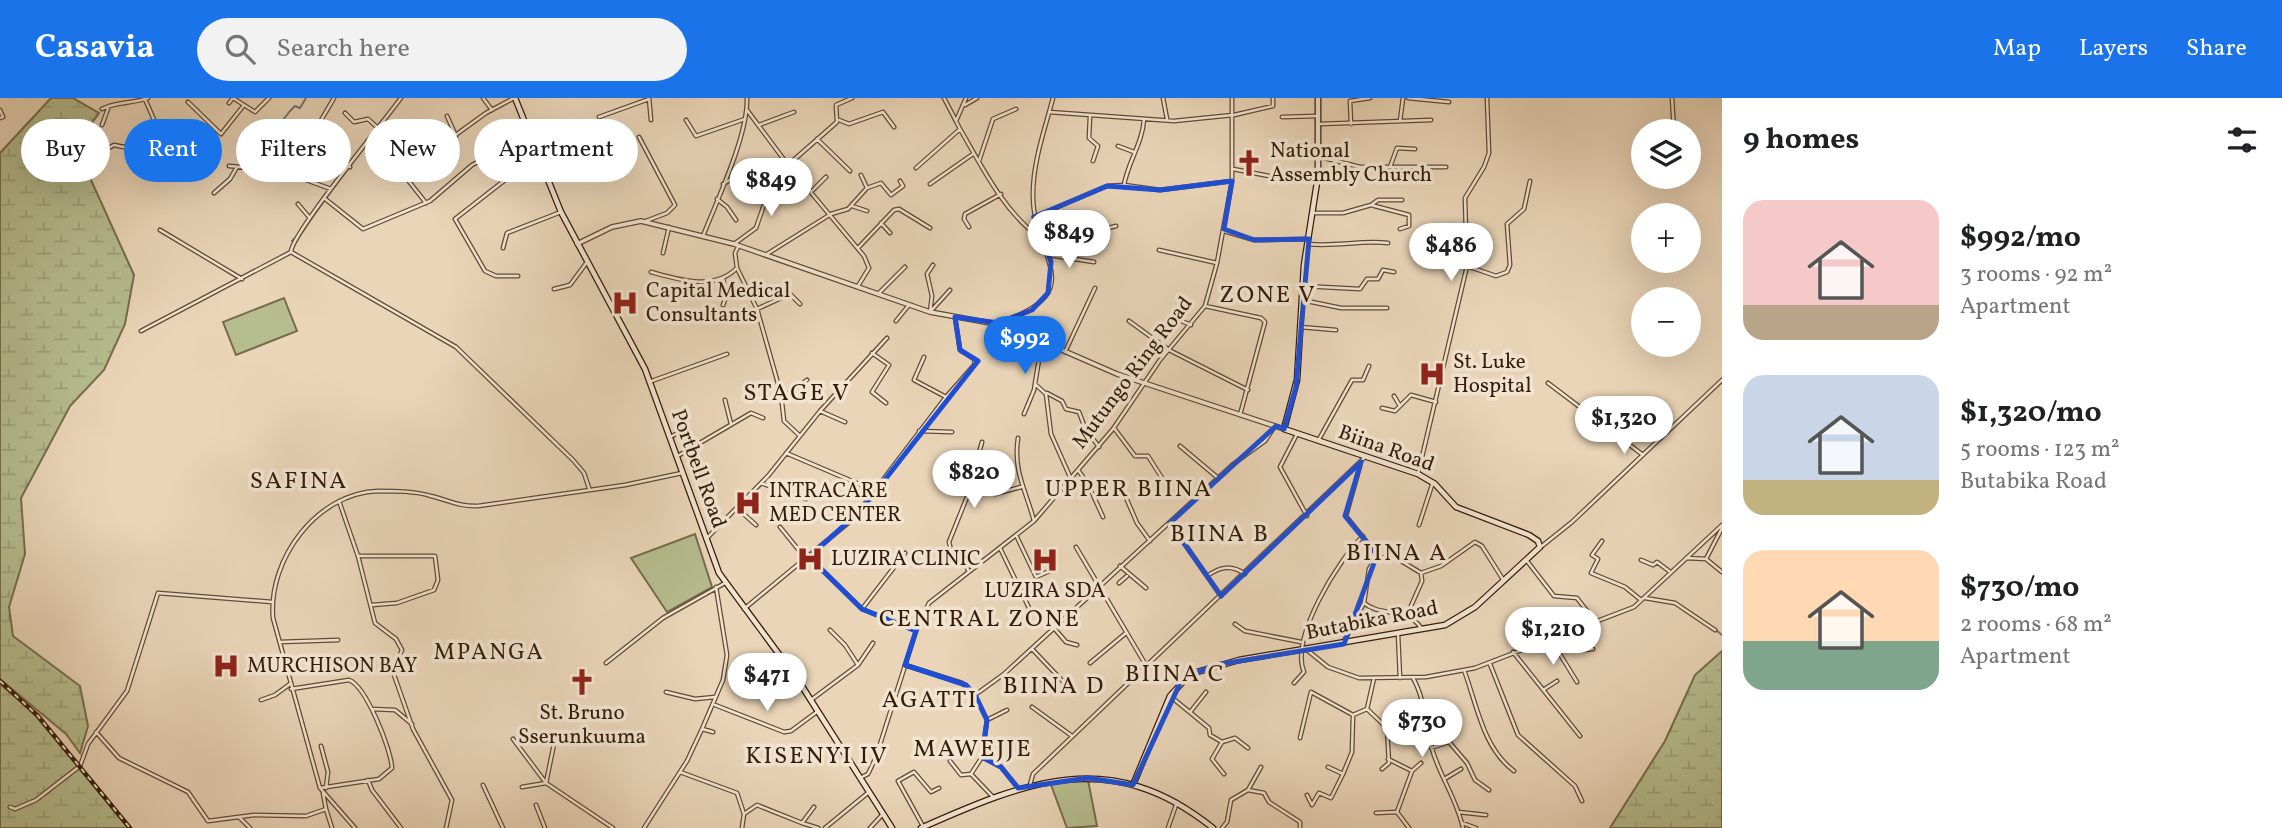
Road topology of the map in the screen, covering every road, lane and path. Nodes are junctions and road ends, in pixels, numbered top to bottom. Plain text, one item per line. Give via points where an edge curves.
1 (269, 98) edge
2 (334, 98) edge
3 (401, 98) edge
4 (483, 98) edge
5 (514, 98) edge
6 (747, 98) edge
7 (852, 98) edge
8 (944, 98) edge
9 (966, 98) edge
10 (977, 98) edge
11 (1053, 98) edge
12 (1163, 98) edge
13 (1232, 98) edge
14 (1273, 98) edge
15 (1318, 98) edge
16 (1370, 98) edge
17 (1402, 98) edge
18 (1408, 98) edge
19 (1487, 98) edge
20 (1672, 98) edge
21 (146, 99) edge
22 (649, 99) edge
23 (188, 102) dead end
24 (1449, 102) dead end
25 (229, 103) dead end
26 (244, 104) junction
27 (965, 105) junction
28 (108, 106) junction
29 (102, 109) dead end
30 (1016, 109) dead end
31 (0, 110) edge
32 (492, 110) junction
33 (747, 110) junction
34 (1049, 111) junction
35 (794, 112) dead end
36 (345, 113) dead end
37 (1090, 115) junction
38 (1233, 115) junction
39 (447, 116) dead end
40 (1320, 116) junction
41 (599, 117) dead end
42 (1282, 117) dead end
43 (0, 118) edge
44 (1144, 118) junction
45 (104, 119) edge
46 (153, 119) edge
47 (322, 119) edge
48 (386, 119) edge
49 (448, 119) edge
50 (522, 119) edge
51 (745, 119) junction
52 (1673, 119) edge
53 (365, 120) edge
54 (651, 120) dead end
55 (686, 120) dead end
56 (839, 120) junction
57 (1431, 120) dead end
58 (956, 121) junction
59 (1167, 121) junction
60 (1400, 121) junction
61 (1320, 124) junction
62 (1351, 124) junction
63 (760, 125) junction
64 (894, 127) dead end
65 (960, 130) junction
66 (460, 134) edge
67 (639, 137) dead end
68 (817, 139) junction
69 (1118, 146) dead end
70 (365, 147) edge
71 (1415, 149) dead end
72 (1134, 152) junction
73 (974, 154) junction
74 (1320, 157) junction
75 (1093, 161) dead end
76 (979, 162) junction
77 (474, 164) edge
78 (229, 166) dead end
79 (1446, 166) dead end
80 (236, 167) edge
81 (351, 167) edge
82 (790, 167) junction
83 (1390, 167) junction
84 (916, 168) dead end
85 (236, 169) edge
86 (1233, 169) junction
87 (850, 171) dead end
88 (743, 172) dead end
89 (861, 175) dead end
90 (1318, 176) junction
91 (826, 177) dead end
92 (900, 181) dead end
93 (1232, 181) junction
94 (1530, 181) dead end
95 (312, 182) edge
96 (337, 182) edge
97 (410, 182) edge
98 (502, 182) edge
99 (548, 182) edge
100 (723, 184) junction
101 (930, 184) dead end
102 (1124, 185) junction
103 (867, 188) junction
104 (331, 189) junction
105 (811, 192) junction
106 (214, 193) dead end
107 (1001, 194) junction
108 (324, 198) junction
109 (717, 200) junction
110 (1402, 200) dead end
111 (426, 203) junction
112 (298, 204) dead end
113 (1371, 205) junction
114 (852, 206) junction
115 (867, 211) dead end
116 (561, 212) junction
117 (1314, 213) junction
118 (831, 214) junction
119 (309, 217) junction
120 (1034, 217) junction
121 (736, 220) dead end
122 (645, 221) junction
123 (881, 223) junction
124 (1116, 226) dead end
125 (669, 227) junction
126 (969, 227) dead end
127 (930, 228) dead end
128 (1400, 229) dead end
129 (160, 230) dead end
130 (1224, 231) junction
131 (890, 233) dead end
132 (703, 236) junction
133 (1038, 236) junction
134 (1308, 242) junction
135 (1388, 243) dead end
136 (577, 244) junction
137 (1043, 245) junction
138 (736, 246) junction
139 (1416, 246) dead end
140 (502, 248) dead end
141 (858, 248) junction
142 (1159, 250) dead end
143 (291, 252) junction
144 (1467, 252) junction
145 (663, 253) dead end
146 (1049, 255) junction
147 (765, 256) junction
148 (587, 262) junction
149 (1094, 262) dead end
150 (1217, 263) junction
151 (933, 265) dead end
152 (1467, 266) junction
153 (905, 267) dead end
154 (737, 268) junction
155 (651, 272) dead end
156 (1394, 272) dead end
157 (517, 276) dead end
158 (723, 278) junction
159 (242, 279) junction
160 (858, 286) junction
161 (1303, 286) junction
162 (1095, 288) dead end
163 (554, 289) dead end
164 (950, 290) dead end
165 (878, 293) junction
166 (1302, 300) junction
167 (800, 304) dead end
168 (723, 305) dead end
169 (909, 305) junction
170 (1205, 306) junction
171 (1238, 306) dead end
172 (1387, 308) dead end
173 (757, 309) junction
174 (1236, 311) junction
175 (930, 312) junction
176 (955, 317) junction
177 (1172, 317) dead end
178 (897, 321) dead end
179 (1129, 321) dead end
180 (998, 323) junction
181 (1192, 326) junction
182 (1300, 327) junction
183 (1336, 330) dead end
184 (141, 331) dead end
185 (887, 338) dead end
186 (1042, 341) junction
187 (1169, 350) junction
188 (1065, 352) junction
189 (872, 353) junction
190 (727, 354) dead end
191 (924, 357) dead end
192 (1369, 366) dead end
193 (807, 380) dead end
194 (1722, 380) edge
195 (649, 382) junction
196 (1548, 383) dead end
197 (1035, 384) junction
198 (1143, 384) junction
199 (1248, 390) junction
200 (1045, 393) junction
201 (781, 394) junction
202 (1394, 396) dead end
203 (946, 397) junction
204 (725, 400) dead end
205 (1436, 402) junction
206 (886, 403) dead end
207 (1400, 406) junction
208 (1382, 408) dead end
209 (820, 411) junction
210 (1024, 414) dead end
211 (1240, 415) junction
212 (763, 418) dead end
213 (845, 422) dead end
214 (731, 424) junction
215 (1275, 426) junction
216 (1114, 428) junction
217 (1284, 429) junction
218 (684, 430) dead end
219 (919, 432) junction
220 (953, 432) dead end
221 (1297, 434) junction
222 (800, 436) junction
223 (670, 437) junction
224 (1018, 438) dead end
225 (1318, 441) junction
226 (982, 442) dead end
227 (1180, 446) dead end
228 (1099, 447) junction
229 (786, 453) junction
230 (1643, 455) junction
231 (1365, 456) junction
232 (676, 457) junction
233 (1361, 462) junction
234 (1078, 470) junction
235 (682, 473) junction
236 (1418, 474) junction
237 (1162, 478) dead end
238 (1218, 478) junction
239 (1071, 479) junction
240 (1433, 482) junction
241 (761, 483) junction
242 (1121, 486) dead end
243 (1021, 487) junction
244 (589, 489) junction
245 (873, 489) junction
246 (995, 494) dead end
247 (806, 499) dead end
248 (339, 500) junction
249 (738, 509) junction
250 (1307, 516) junction
251 (1103, 517) dead end
252 (1034, 520) junction
253 (1170, 523) junction
254 (756, 525) dead end
255 (1419, 525) dead end
256 (1722, 526) edge
257 (780, 527) dead end
258 (1016, 535) junction
259 (1363, 536) junction
260 (706, 539) junction
261 (1150, 541) junction
262 (1602, 541) dead end
263 (1076, 547) dead end
264 (1540, 547) junction
265 (1000, 548) junction
266 (905, 553) dead end
267 (1377, 555) junction
268 (358, 556) junction
269 (807, 558) junction
270 (1687, 558) junction
271 (1641, 559) dead end
272 (1706, 559) junction
273 (1527, 561) junction
274 (1120, 566) junction
275 (1054, 569) dead end
276 (968, 570) junction
277 (1669, 571) junction
278 (1722, 572) edge
279 (1421, 573) junction
280 (1245, 574) junction
281 (1128, 575) junction
282 (1207, 576) junction
283 (1504, 581) junction
284 (1016, 582) junction
285 (725, 583) junction
286 (1119, 583) dead end
287 (1100, 585) junction
288 (716, 587) junction
289 (1146, 588) dead end
290 (992, 596) dead end
291 (1221, 596) junction
292 (1644, 600) junction
293 (272, 602) junction
294 (1364, 603) junction
295 (372, 605) junction
296 (744, 609) junction
297 (862, 609) junction
298 (1031, 612) dead end
299 (1407, 615) junction
300 (1235, 624) dead end
301 (1597, 624) junction
302 (1054, 628) junction
303 (1422, 629) junction
304 (830, 630) dead end
305 (1715, 630) dead end
306 (916, 631) junction
307 (1572, 632) junction
308 (1126, 633) junction
309 (1398, 634) junction
310 (1550, 638) junction
311 (338, 640) dead end
312 (280, 642) junction
313 (1301, 642) junction
314 (873, 643) dead end
315 (1343, 644) junction
316 (1077, 645) dead end
317 (1032, 649) junction
318 (1593, 649) dead end
319 (1304, 650) junction
320 (1513, 652) junction
321 (606, 663) dead end
322 (1090, 663) dead end
323 (1490, 664) junction
324 (858, 665) junction
325 (905, 665) junction
326 (1147, 667) junction
327 (1464, 670) junction
328 (1374, 678) junction
329 (1400, 678) junction
330 (1413, 678) junction
331 (1557, 681) dead end
332 (1577, 682) dead end
333 (1294, 683) dead end
334 (290, 684) junction
335 (291, 689) junction
336 (1543, 690) junction
337 (666, 692) dead end
338 (1073, 692) dead end
339 (1206, 692) dead end
340 (975, 695) junction
341 (1170, 696) junction
342 (715, 697) junction
343 (261, 700) dead end
344 (811, 700) junction
345 (714, 704) junction
346 (1032, 707) dead end
347 (372, 709) junction
348 (1367, 709) junction
349 (1450, 709) dead end
350 (1007, 710) dead end
351 (818, 711) junction
352 (1190, 712) junction
353 (1353, 715) junction
354 (987, 720) junction
355 (412, 725) junction
356 (702, 729) junction
357 (96, 732) junction
358 (713, 732) dead end
359 (549, 735) dead end
360 (1072, 736) junction
361 (1580, 736) dead end
362 (1300, 738) dead end
363 (513, 739) dead end
364 (1222, 742) junction
365 (1449, 742) junction
366 (321, 746) dead end
367 (1248, 748) dead end
368 (1431, 748) junction
369 (982, 757) junction
370 (1388, 759) junction
371 (950, 761) dead end
372 (1421, 763) dead end
373 (1261, 767) dead end
374 (1328, 767) dead end
375 (1382, 769) dead end
376 (1461, 769) dead end
377 (1412, 771) junction
378 (1514, 771) dead end
379 (679, 772) junction
380 (971, 774) junction
381 (1224, 774) dead end
382 (1343, 774) junction
383 (860, 778) junction
384 (1446, 778) junction
385 (368, 780) junction
386 (546, 783) junction
387 (483, 785) dead end
388 (1030, 785) junction
389 (1133, 785) junction
390 (522, 787) dead end
391 (320, 788) junction
392 (326, 788) junction
393 (939, 788) dead end
394 (1018, 788) junction
395 (1248, 790) junction
396 (1489, 790) dead end
397 (869, 792) junction
398 (323, 793) junction
399 (1307, 794) dead end
400 (993, 797) junction
401 (1582, 801) dead end
402 (1177, 802) junction
403 (536, 805) dead end
404 (10, 807) dead end
405 (814, 807) dead end
406 (326, 808) junction
407 (1397, 812) junction
408 (1458, 812) junction
409 (1376, 813) dead end
410 (744, 814) junction
411 (883, 814) junction
412 (1486, 814) dead end
413 (240, 818) junction
414 (802, 823) junction
415 (1462, 823) junction
416 (250, 828) edge
417 (332, 828) edge
418 (355, 828) edge
419 (401, 828) edge
420 (446, 828) edge
421 (503, 828) edge
422 (545, 828) edge
423 (613, 828) edge
424 (644, 828) edge
425 (742, 828) edge
426 (818, 828) edge
427 (825, 828) edge
428 (870, 828) edge
429 (892, 828) edge
430 (923, 828) edge
431 (1168, 828) edge
432 (1213, 828) edge
433 (1222, 828) edge
434 (1300, 828) edge
435 (1409, 828) edge
436 (1463, 828) edge
437 (1476, 828) edge

1 - 26 street via 255,111
2 - 47 street
3 - 48 street
4 - 32 street
5 - 32 street
5 - 50 main road, Portbell Road
6 - 33 street
7 - 56 street via 834,108
8 - 58 street
9 - 27 street
10 - 27 street
11 - 34 street
12 - 59 street
13 - 38 street, Mutungo Ring Road
14 - 38 street via 1273,106
15 - 40 main road
16 - 62 street via 1350,101
17 - 60 street
18 - 24 street
19 - 144 street via 1489,153 1465,198
20 - 52 street
21 - 28 street
21 - 46 street
22 - 41 street
22 - 54 street
23 - 26 street via 220,134
25 - 26 street via 233,98
27 - 58 street
28 - 29 street
28 - 45 street
30 - 76 street via 993,119
31 - 43 street
32 - 66 street
33 - 51 street
33 - 63 street
34 - 37 street
34 - 120 street via 1034,169
35 - 63 street
36 - 53 street via 356,122
37 - 44 street
37 - 75 street via 1089,138 1098,146
38 - 59 street
38 - 86 street, Mutungo Ring Road
39 - 49 street
40 - 42 street
40 - 61 main road
44 - 59 street
44 - 72 street via 1142,139
51 - 55 street via 696,136
51 - 100 street
56 - 64 street via 849,124 883,112
56 - 68 street
57 - 60 street
58 - 65 street
60 - 62 street
61 - 62 street
61 - 74 main road
63 - 82 street
65 - 73 street
65 - 84 street
67 - 122 street via 675,205
68 - 82 street
68 - 87 street
69 - 72 street
70 - 81 street
71 - 83 street via 1397,148
72 - 102 street
73 - 76 street
73 - 101 street
74 - 83 street via 1347,166
74 - 90 main road
76 - 107 street
77 - 111 street
78 - 80 street
79 - 83 street
82 - 105 street
82 - 138 street via 765,202 756,228
85 - 106 street
86 - 90 street via 1269,176
86 - 93 street, Mutungo Ring Road
88 - 100 street
89 - 103 street
90 - 117 main road
91 - 105 street
92 - 103 street via 903,186 891,195 881,183
93 - 102 street via 1160,190
93 - 130 street, Mutungo Ring Road
94 - 152 street via 1524,209 1507,224 1507,272 1496,276
95 - 104 street
96 - 104 street
97 - 111 street
98 - 157 street via 455,219 485,271
99 - 116 main road, Portbell Road
100 - 109 street
102 - 120 street via 1091,192
103 - 114 street
104 - 108 street
105 - 118 street
107 - 126 street via 965,214
107 - 133 street
108 - 111 street via 363,229
108 - 119 street
109 - 121 street
109 - 132 street
110 - 113 street via 1378,200
112 - 119 street
113 - 117 street via 1343,213
113 - 128 street via 1409,215 1409,226
114 - 115 street
114 - 118 street
116 - 136 main road, Portbell Road
116 - 140 street via 507,233
117 - 134 main road
118 - 141 street
118 - 147 street
119 - 143 street
120 - 133 street
122 - 125 street
122 - 136 street via 621,223
123 - 127 street via 898,209
123 - 131 street
123 - 141 street
124 - 137 street
125 - 132 street
125 - 145 street
129 - 159 street
130 - 134 street via 1254,240
130 - 150 street, Mutungo Ring Road
132 - 138 street
133 - 137 street
134 - 135 street via 1336,246
134 - 161 main road
136 - 148 main road, Portbell Road
137 - 146 street
138 - 147 street
138 - 154 street
139 - 144 street
141 - 160 street via 869,268
142 - 150 street
143 - 159 street
143 - 244 street via 456,347 573,460
144 - 152 street
146 - 149 street
146 - 180 street via 1051,281 1044,299 1032,310
147 - 160 street
148 - 163 street via 570,285
148 - 195 main road, Portbell Road via 638,352
150 - 170 street, Mutungo Ring Road
151 - 175 street via 927,274
152 - 205 street
153 - 165 street
154 - 158 street
154 - 173 street
155 - 158 street via 708,283
156 - 161 street via 1382,270 1378,279 1367,279 1359,289
158 - 168 street
159 - 184 street
160 - 165 street
161 - 166 main road
162 - 188 street
164 - 175 street
165 - 169 street
166 - 172 street
166 - 182 main road
167 - 173 street via 790,293
169 - 175 street
169 - 178 street
170 - 174 street
170 - 181 street, Mutungo Ring Road
171 - 174 street
173 - 201 street
174 - 199 street via 1265,322
175 - 176 street
176 - 180 street
176 - 203 street via 960,349 976,362
177 - 181 street
179 - 187 street
180 - 186 street
181 - 187 street, Mutungo Ring Road
182 - 183 street
182 - 217 main road via 1296,387
185 - 189 street
186 - 188 street
186 - 197 street
187 - 198 street, Mutungo Ring Road
187 - 199 street
188 - 198 street
189 - 206 street via 889,366 872,391
189 - 209 street
190 - 195 street
191 - 203 street via 914,380
192 - 225 street via 1363,380 1352,380
193 - 201 street
194 - 230 street, Butabika Road
195 - 223 main road, Portbell Road
196 - 230 street
197 - 200 street
197 - 210 street
198 - 211 street
198 - 216 street, Mutungo Ring Road
199 - 211 street
200 - 228 street via 1062,401 1066,409 1079,412
200 - 239 street via 1051,434
201 - 222 street via 785,424
202 - 207 street
203 - 219 street
204 - 214 street
205 - 207 street via 1411,395
205 - 236 street
207 - 208 street via 1395,411
209 - 213 street
209 - 222 street
211 - 215 street
212 - 214 street via 752,413
214 - 232 street
215 - 217 street
215 - 238 street via 1259,446
216 - 228 street, Mutungo Ring Road
216 - 237 street via 1135,456 1148,456
217 - 221 main road, Biina Road
218 - 223 street
219 - 220 street
219 - 245 street
221 - 225 main road, Biina Road
221 - 250 street via 1280,467
222 - 229 street
223 - 232 main road, Portbell Road
224 - 243 street via 1015,454
225 - 231 main road, Biina Road
226 - 276 street via 949,542
227 - 238 street
228 - 234 street, Mutungo Ring Road
229 - 241 street
229 - 245 street
230 - 264 street, Butabika Road
231 - 233 street
231 - 236 main road, Biina Road
232 - 235 main road, Portbell Road
233 - 250 street
233 - 259 street via 1346,516
234 - 239 street, Mutungo Ring Road
234 - 251 street
235 - 244 street
235 - 260 main road, Portbell Road
236 - 240 main road, Biina Road
238 - 253 street
239 - 252 street, Mutungo Ring Road
240 - 255 street
240 - 264 main road, Biina Road via 1456,507 1529,535
241 - 247 street
241 - 249 street
242 - 261 street
243 - 246 street
243 - 252 street
244 - 248 street via 478,506 423,494 378,491
245 - 269 street via 853,519
248 - 268 street
248 - 293 street via 297,537
249 - 254 street
249 - 260 street
250 - 280 street
252 - 258 street, Mutungo Ring Road
253 - 261 street
253 - 282 street
256 - 270 street
256 - 272 street
257 - 269 street
258 - 265 street, Mutungo Ring Road
258 - 275 street via 1036,577
259 - 267 street
259 - 313 street via 1330,579
260 - 285 main road, Portbell Road
261 - 274 street
262 - 292 street via 1592,555 1598,559 1591,573 1625,586
263 - 287 street
264 - 273 main road, Butabika Road
265 - 276 street, Mutungo Ring Road
265 - 284 street
266 - 297 street
267 - 279 street via 1381,559 1393,556
267 - 294 street via 1369,569
268 - 295 street
268 - 295 street via 435,556 438,580 434,590 382,607
269 - 296 street
269 - 297 street
270 - 272 street
270 - 277 street
271 - 277 street via 1653,565 1657,562
272 - 278 street
273 - 283 main road, Butabika Road
273 - 301 street via 1553,596 1577,598
274 - 281 street
274 - 287 street
276 - 306 street, Mutungo Ring Road via 929,603
277 - 292 street
279 - 283 street via 1441,566 1477,542
279 - 299 street via 1422,582
280 - 282 street via 1226,568
280 - 291 street
281 - 286 street
281 - 289 street
282 - 291 street
283 - 303 main road, Butabika Road via 1457,619
284 - 290 street
284 - 298 street
285 - 288 street
285 - 296 main road, Portbell Road
287 - 302 street
287 - 308 street
288 - 321 street via 663,618
288 - 342 street via 727,654
291 - 326 street
292 - 301 street
292 - 305 street via 1675,603
293 - 312 street
293 - 357 street via 158,593 127,691
294 - 299 street
294 - 315 street
295 - 355 street via 376,624 396,639 402,650 393,672
296 - 344 main road, Portbell Road
297 - 306 street
299 - 303 street
300 - 313 street via 1245,631
301 - 307 street
302 - 316 street via 1066,642
302 - 317 street
303 - 309 main road, Butabika Road
304 - 324 street
306 - 325 street, Mutungo Ring Road
307 - 310 street
307 - 318 street via 1583,650
308 - 322 street
308 - 326 street
309 - 315 main road, Butabika Road
309 - 329 street
310 - 320 street
310 - 332 street
311 - 312 street
312 - 334 street
313 - 319 street
314 - 324 street
315 - 319 main road, Butabika Road
317 - 338 street
317 - 340 street
319 - 328 street via 1335,670
319 - 333 street via 1304,672
319 - 341 main road, Butabika Road via 1199,670 1182,679
320 - 323 street
320 - 336 street
323 - 327 street
323 - 401 street via 1518,735 1575,786
324 - 344 street
325 - 340 street via 962,684
325 - 383 street, Mutungo Ring Road via 876,757 868,774
326 - 360 street
327 - 330 street
327 - 378 street via 1491,745
328 - 329 street
328 - 348 street
329 - 330 street
330 - 368 street via 1421,693
331 - 336 street
334 - 335 street
334 - 343 street
335 - 347 street via 350,680
335 - 391 street
336 - 361 street
337 - 342 street via 695,699
339 - 352 street
340 - 354 street
341 - 352 street
341 - 389 main road, Butabika Road
342 - 345 street
344 - 351 main road, Portbell Road
345 - 351 street via 784,732 791,732
345 - 356 street
346 - 360 street
347 - 355 street via 399,711
347 - 385 street via 392,765 384,777
348 - 353 street
348 - 370 street via 1387,726
349 - 365 street via 1454,732
350 - 354 street
351 - 383 main road, Portbell Road
352 - 364 street
353 - 362 street via 1311,692
353 - 382 street via 1352,751
354 - 369 street
355 - 420 street via 452,800
356 - 358 street
356 - 379 street
357 - 404 street via 80,766 36,800
357 - 413 street via 119,758 188,792 208,821
359 - 386 street via 554,744
360 - 388 street via 1033,774
363 - 386 street
364 - 367 street via 1235,738
364 - 381 street via 1212,759
365 - 368 street
365 - 396 street via 1475,780
366 - 392 street via 328,772
368 - 384 street
369 - 380 street
369 - 394 street via 1001,767
370 - 375 street
370 - 377 street
371 - 380 street via 961,775
372 - 377 street
373 - 395 street
374 - 382 street
376 - 384 street
377 - 407 street
379 - 410 street via 737,793
379 - 424 street
380 - 400 street
382 - 399 street via 1331,798 1319,793 1312,805
383 - 397 main road, Portbell Road
384 - 408 street
385 - 392 street
385 - 419 street
386 - 390 street
386 - 423 street
387 - 421 street
388 - 389 main road via 1088,778
388 - 394 main road
389 - 402 main road
391 - 392 street
391 - 398 street
393 - 430 street via 931,792 915,772 898,780
394 - 400 main road
395 - 433 street via 1231,800
395 - 434 street via 1264,793 1269,802 1297,820
397 - 411 main road, Portbell Road
397 - 427 street
398 - 406 street
398 - 418 street
400 - 430 main road
402 - 431 street
402 - 432 main road
403 - 422 street
405 - 414 street
406 - 413 street via 306,816 286,813
406 - 417 street
407 - 409 street
407 - 435 street
408 - 412 street
408 - 415 street
410 - 414 street via 757,805
410 - 425 street
411 - 428 street
411 - 429 main road, Portbell Road
413 - 416 street
414 - 426 street
415 - 436 street
415 - 437 street

